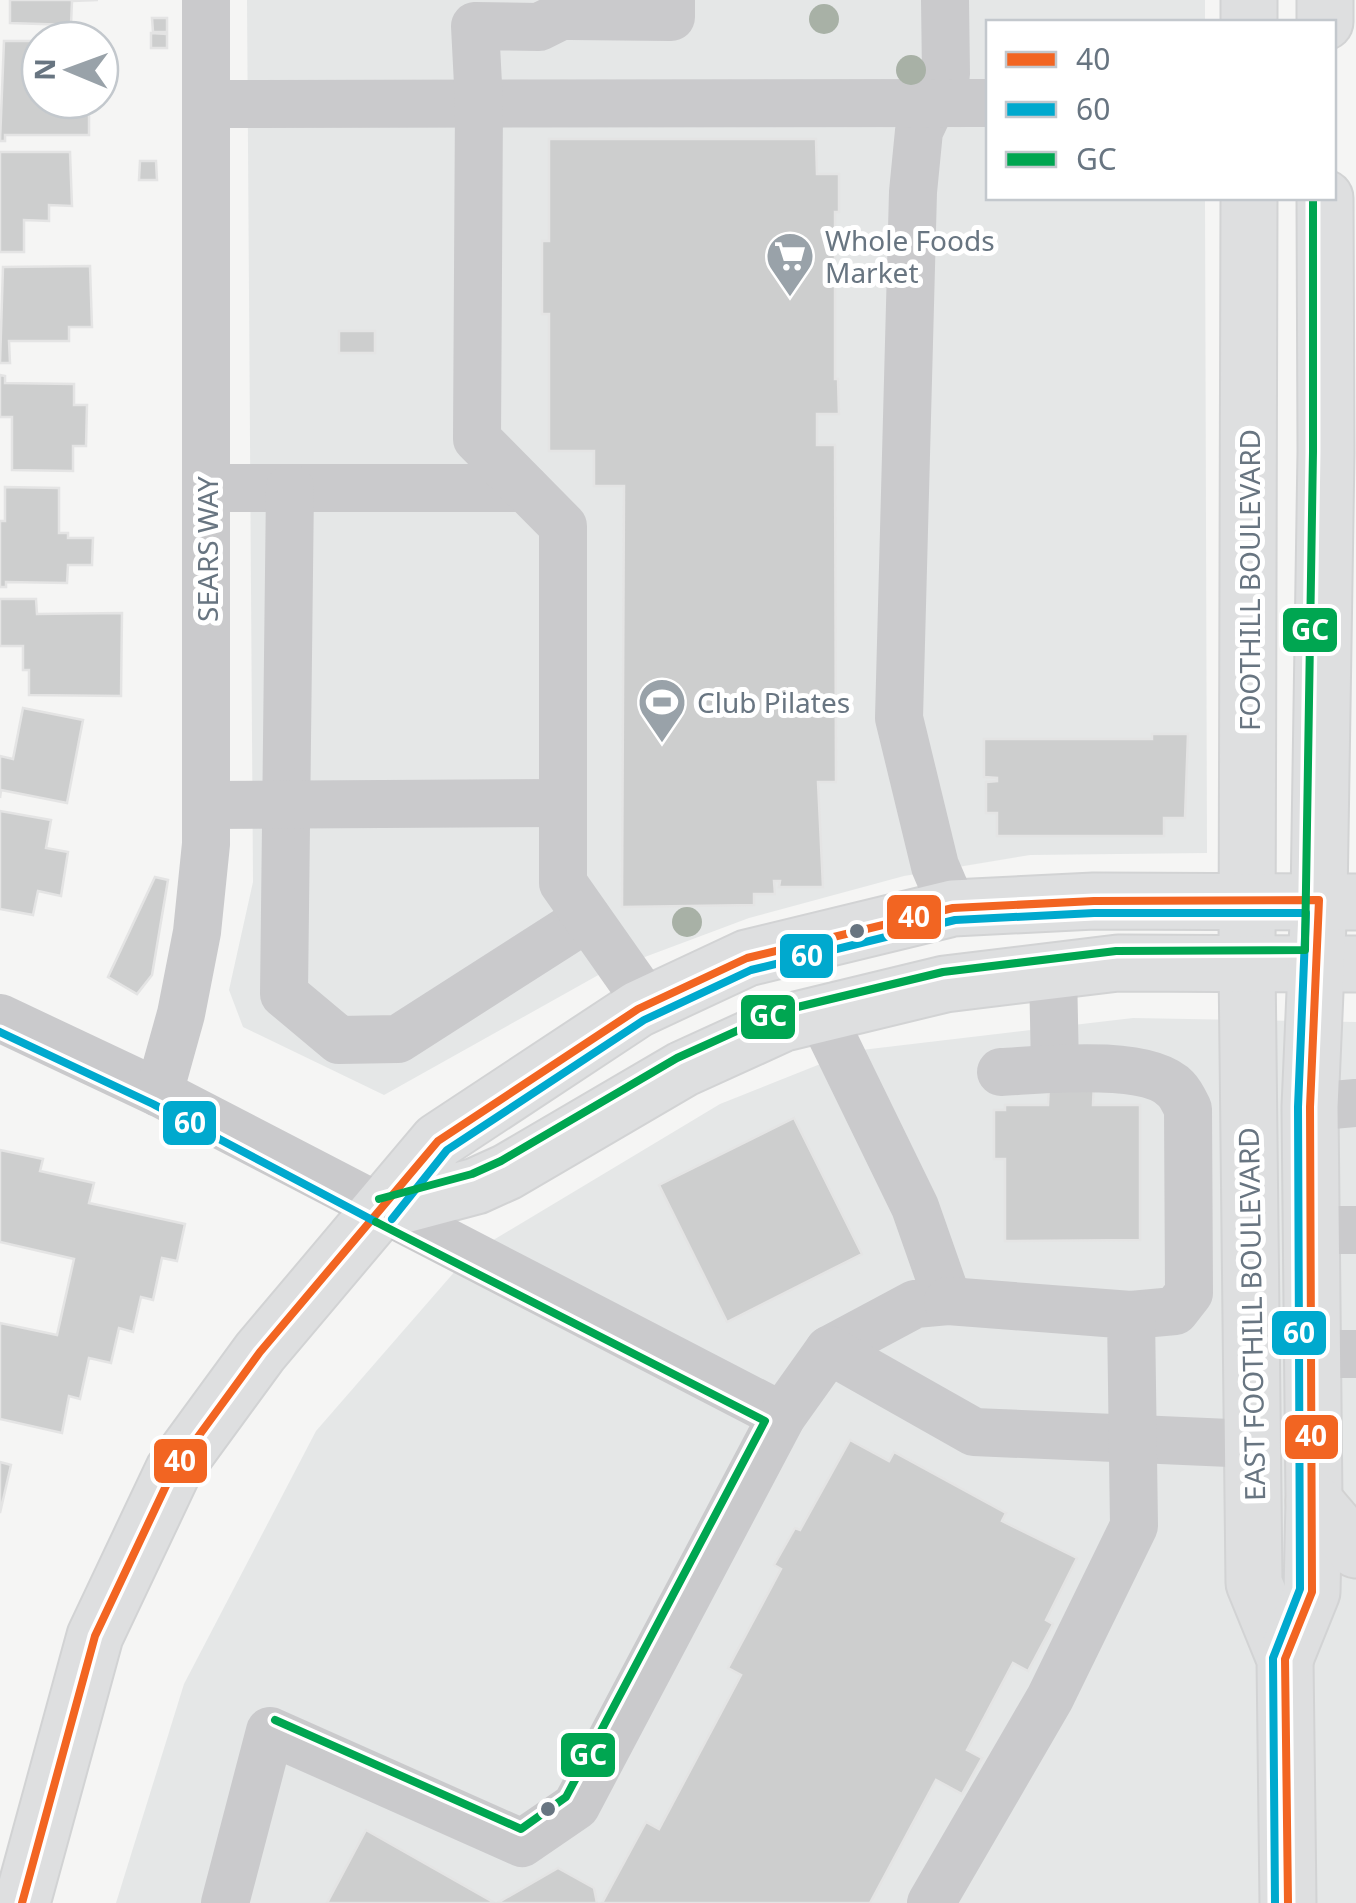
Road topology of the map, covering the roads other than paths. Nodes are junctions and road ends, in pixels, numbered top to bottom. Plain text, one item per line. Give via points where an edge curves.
1 (206, 0) edge
2 (671, 0) edge
3 (946, 0) edge
4 (475, 13) edge
5 (932, 102) junction
6 (986, 103) edge
7 (206, 104) junction
8 (480, 104) junction
9 (1249, 200) edge
10 (1289, 200) edge
11 (1325, 200) edge
12 (1326, 388) junction
13 (1341, 452) edge
14 (207, 488) junction
15 (290, 488) junction
16 (526, 488) junction
17 (1340, 540) edge
18 (1338, 720) edge
19 (563, 803) junction
20 (288, 804) junction
21 (206, 805) junction
22 (1248, 899) junction
23 (1337, 901) edge
24 (953, 908) junction
25 (587, 918) junction
26 (1248, 963) junction
27 (1337, 964) edge
28 (1053, 970) junction
29 (648, 1004) junction
30 (821, 1014) junction
31 (0, 1018) edge
32 (1055, 1069) junction
33 (1000, 1072) dead end
34 (160, 1093) junction
35 (1333, 1105) edge
36 (382, 1210) junction
37 (1334, 1230) edge
38 (948, 1301) junction
39 (1131, 1315) junction
40 (828, 1350) junction
41 (1333, 1354) edge
42 (782, 1416) junction
43 (1134, 1440) junction
44 (1252, 1444) junction
45 (1314, 1502) junction
46 (1356, 1550) edge
47 (1286, 1659) junction
48 (22, 1903) edge
49 (225, 1903) edge
50 (930, 1903) edge
51 (1288, 1903) edge

1 - 7 street, SEARS WAY
2 - 4 street via 671,17 561,16 539,27
3 - 5 street via 946,74
4 - 8 street
5 - 6 street
5 - 8 street
5 - 24 street via 919,131 913,192 899,718 935,866
7 - 8 street
7 - 14 street, SEARS WAY
8 - 16 street via 478,439
9 - 22 main road, FOOTHILL BOULEVARD
10 - 12 main road via 1288,280
11 - 12 main road
12 - 13 main road
13 - 17 main road
14 - 15 street
14 - 21 street, SEARS WAY
15 - 16 street
15 - 20 street
16 - 19 street via 563,526
17 - 18 main road
18 - 23 main road
19 - 20 street
19 - 25 street via 563,884
20 - 21 street
20 - 25 street via 284,994 339,1040 398,1039
21 - 34 street, SEARS WAY via 197,932
22 - 23 main road
22 - 24 main road
22 - 26 main road, FOOTHILL BOULEVARD
23 - 27 main road
24 - 29 main road via 747,958
25 - 29 street
26 - 27 main road
26 - 28 main road via 1118,962
26 - 44 main road, EAST FOOTHILL BOULEVARD
27 - 35 main road, EAST FOOTHILL BOULEVARD
28 - 30 main road via 945,984
28 - 32 street
29 - 36 main road via 438,1141
30 - 36 main road via 784,1023 683,1069 476,1186
30 - 38 street via 915,1207
31 - 34 street
32 - 33 street
32 - 39 street via 1138,1072 1175,1087 1188,1109 1189,1293 1175,1311
34 - 36 street
35 - 37 main road, EAST FOOTHILL BOULEVARD
36 - 42 street
36 - 48 main road via 260,1352 173,1471 95,1636
37 - 41 main road, EAST FOOTHILL BOULEVARD
38 - 39 street
38 - 40 street via 915,1304
39 - 43 street
40 - 42 street
40 - 43 street via 974,1432
41 - 45 main road, EAST FOOTHILL BOULEVARD
42 - 49 street via 576,1806 522,1843 270,1731
43 - 44 street
43 - 50 street via 1134,1526 1050,1698
44 - 47 main road, EAST FOOTHILL BOULEVARD via 1254,1583
45 - 46 main road
45 - 47 main road, EAST FOOTHILL BOULEVARD via 1312,1592
47 - 51 main road, EAST FOOTHILL BOULEVARD

